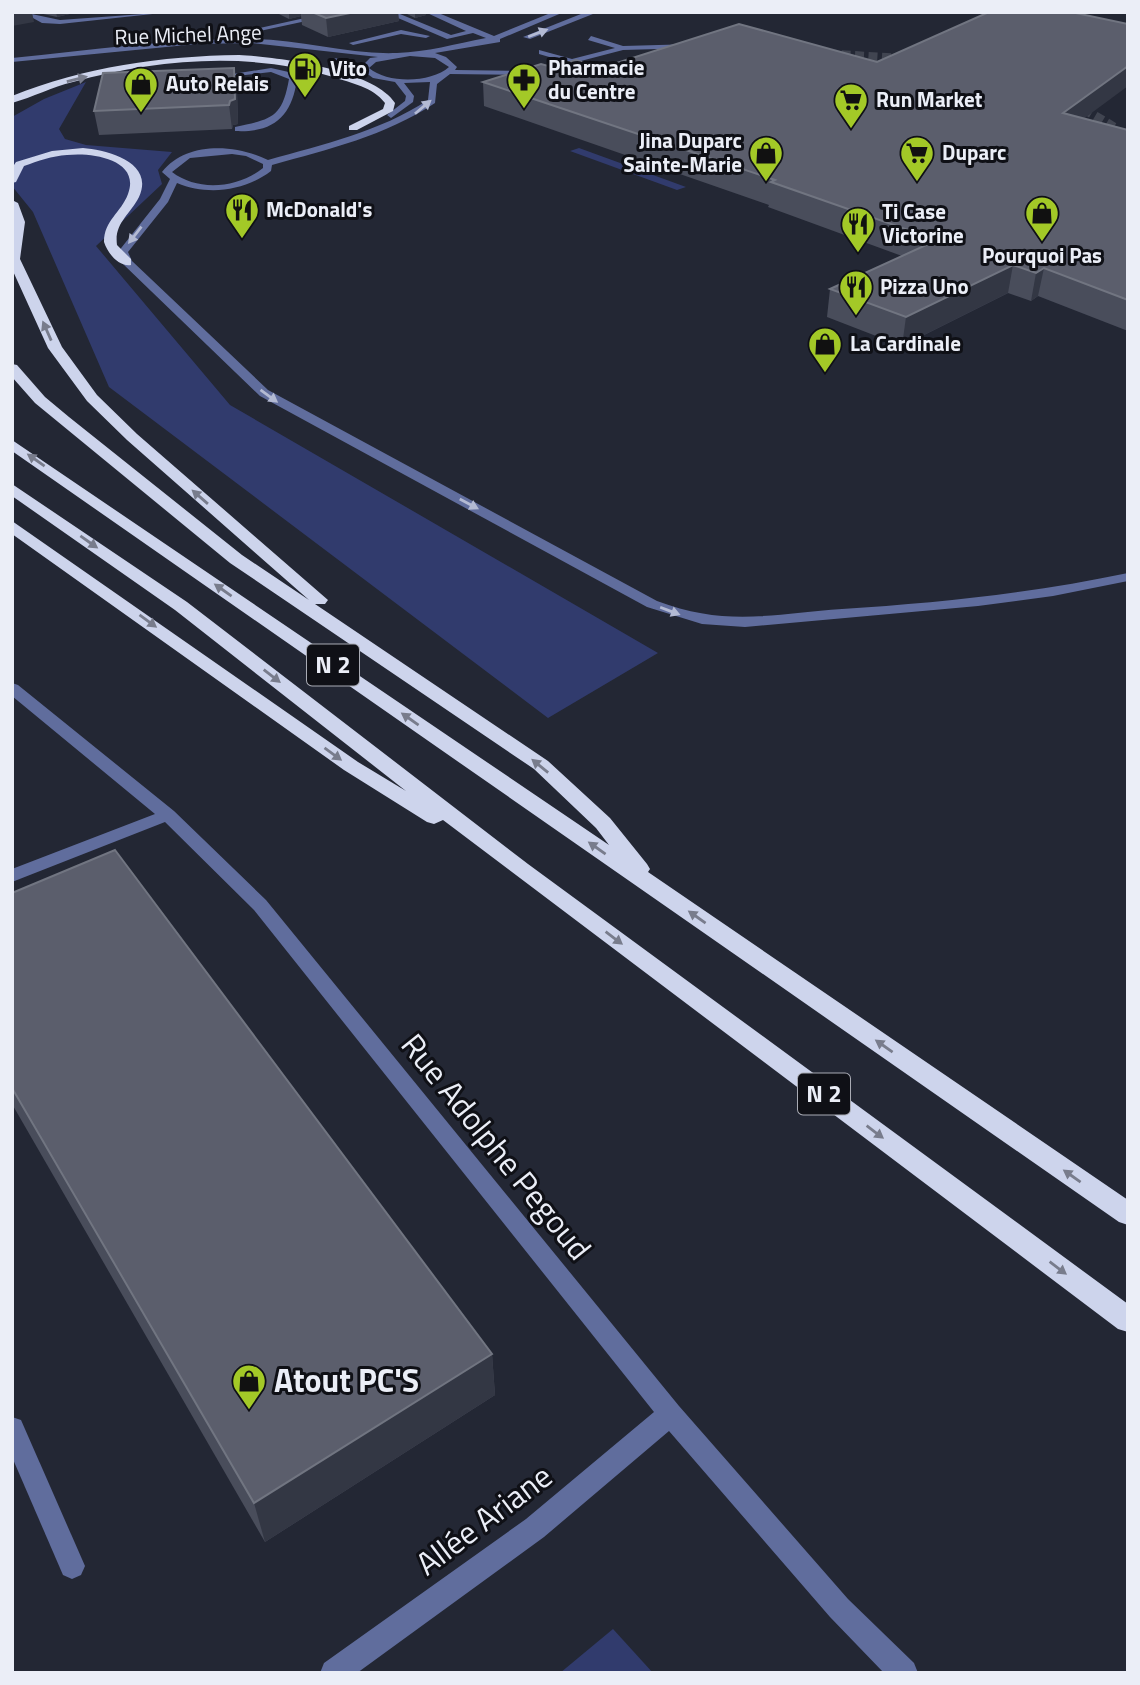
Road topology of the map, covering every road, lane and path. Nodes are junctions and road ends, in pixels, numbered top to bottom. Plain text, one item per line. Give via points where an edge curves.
1 (26, 12) edge
2 (167, 12) edge
3 (344, 12) edge
4 (388, 12) edge
5 (429, 12) edge
6 (537, 12) edge
7 (560, 12) edge
8 (594, 12) edge
9 (549, 16) junction
10 (570, 21) junction
11 (474, 31) junction
12 (450, 37) junction
13 (591, 38) dead end
14 (493, 39) junction
15 (171, 43) junction
16 (353, 43) dead end
17 (511, 43) junction
18 (709, 47) edge
19 (624, 48) junction
20 (482, 52) dead end
21 (542, 52) dead end
22 (413, 54) junction
23 (395, 55) junction
24 (12, 60) edge
25 (463, 61) dead end
26 (570, 61) junction
27 (365, 68) junction
28 (12, 69) edge
29 (451, 69) junction
30 (237, 74) edge
31 (439, 77) junction
32 (398, 81) junction
33 (12, 100) edge
34 (353, 128) junction
35 (238, 129) edge
36 (340, 131) dead end
37 (265, 151) dead end
38 (249, 153) junction
39 (267, 163) junction
40 (12, 180) edge
41 (174, 180) junction
42 (12, 203) edge
43 (13, 257) edge
44 (127, 262) junction
45 (12, 368) edge
46 (12, 444) edge
47 (12, 489) edge
48 (12, 526) edge
49 (1128, 577) edge
50 (381, 655) junction
51 (12, 688) edge
52 (168, 815) junction
53 (520, 869) junction
54 (12, 876) edge
55 (653, 887) junction
56 (1128, 1214) edge
57 (1128, 1320) edge
58 (670, 1414) junction
59 (12, 1428) edge
60 (72, 1566) dead end
61 (334, 1673) edge
62 (904, 1673) edge

1 - 2 street via 60,22
3 - 15 street via 249,33 190,35
4 - 12 street
5 - 11 street
6 - 9 street
7 - 9 street
8 - 10 street
9 - 10 street
9 - 14 street
17 -> 10 street
11 - 12 street
11 - 14 street
12 - 16 street via 401,32
13 - 19 street
14 - 17 street
14 - 22 street
15 - 23 street, Rue Michel Ange via 251,41
15 - 24 street, Rue Michel Ange
17 - 20 street
18 - 19 street
19 - 26 street
21 - 26 street
22 - 23 street
22 - 29 street via 446,59
23 - 27 street via 373,60
25 - 29 street
26 - 29 street via 527,73
27 - 28 street, Rue Michel Ange via 293,51 229,47 119,54
27 - 32 street, Rue Michel Ange via 374,76
29 - 31 street
30 - 35 street via 271,70 293,79 284,116
31 - 32 street
39 -> 31 street via 413,115 432,101 433,83
32 - 34 street via 410,96 409,103 388,117
33 -> 34 highway via 113,71 203,59 271,59 311,66 387,96 387,111
34 - 36 street
37 - 38 street
38 - 39 street
38 - 41 street via 209,152 187,157 167,172
39 - 41 street via 262,175 245,182 203,187
40 - 44 highway via 20,164 56,153 94,153 128,164 136,177 134,194 114,219 109,241
41 -> 44 street via 170,195 127,245 123,252
42 - 43 highway via 19,222
50 -> 43 highway via 92,398 55,348
44 -> 49 street via 264,393 652,604 687,618 722,622 892,610 1073,590
45 - 50 highway via 40,400 236,559
55 -> 46 highway, N 2
47 -> 53 highway, N 2 via 181,606
48 -> 53 highway via 351,766
55 -> 50 highway via 604,823 541,765
51 - 52 street, Rue Adolphe Pegoud
52 - 54 street
52 - 58 street, Rue Adolphe Pegoud via 260,905
53 -> 57 highway, N 2
56 -> 55 highway, N 2
58 - 61 street, Allée Ariane via 535,1528
58 - 62 street, Rue Adolphe Pegoud via 839,1608
59 - 60 street

